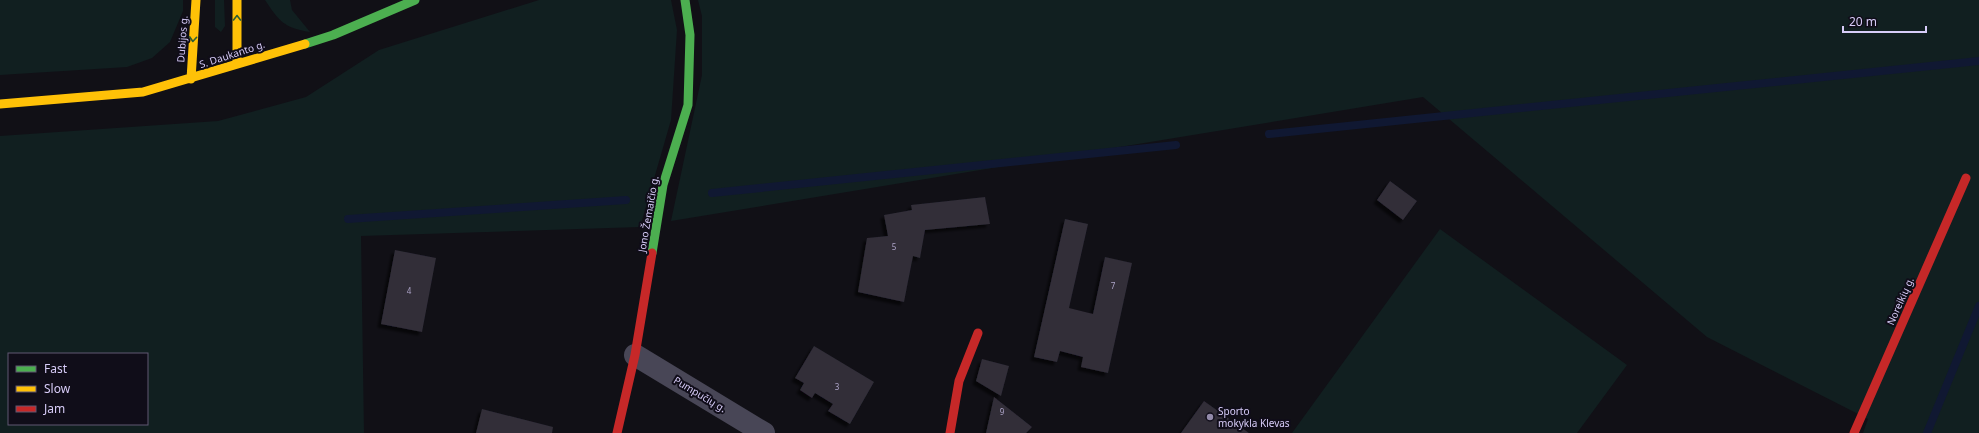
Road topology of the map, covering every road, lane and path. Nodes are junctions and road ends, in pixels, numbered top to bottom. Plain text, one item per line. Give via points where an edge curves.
1 (196, 0) edge
2 (237, 0) edge
3 (415, 0) edge
4 (684, 0) edge
5 (237, 63) junction
6 (191, 79) junction
7 (0, 104) edge
8 (1966, 178) dead end
9 (978, 333) dead end
10 (635, 355) junction
11 (617, 433) edge
12 (764, 433) edge
13 (950, 433) edge
14 (1854, 433) edge

1 -> 6 street, Dubijos g.
5 -> 2 street
3 - 5 street, S. Daukanto g. via 333,35
4 - 10 street, Jono Žemaičio g. via 690,35 688,105 663,185
5 - 6 street, S. Daukanto g.
6 - 7 street, S. Daukanto g. via 143,92
8 - 14 street, Noreikių g.
9 - 13 street via 959,381
10 - 11 street, Jono Žemaičio g.
10 - 12 street, Pumpučių g.

